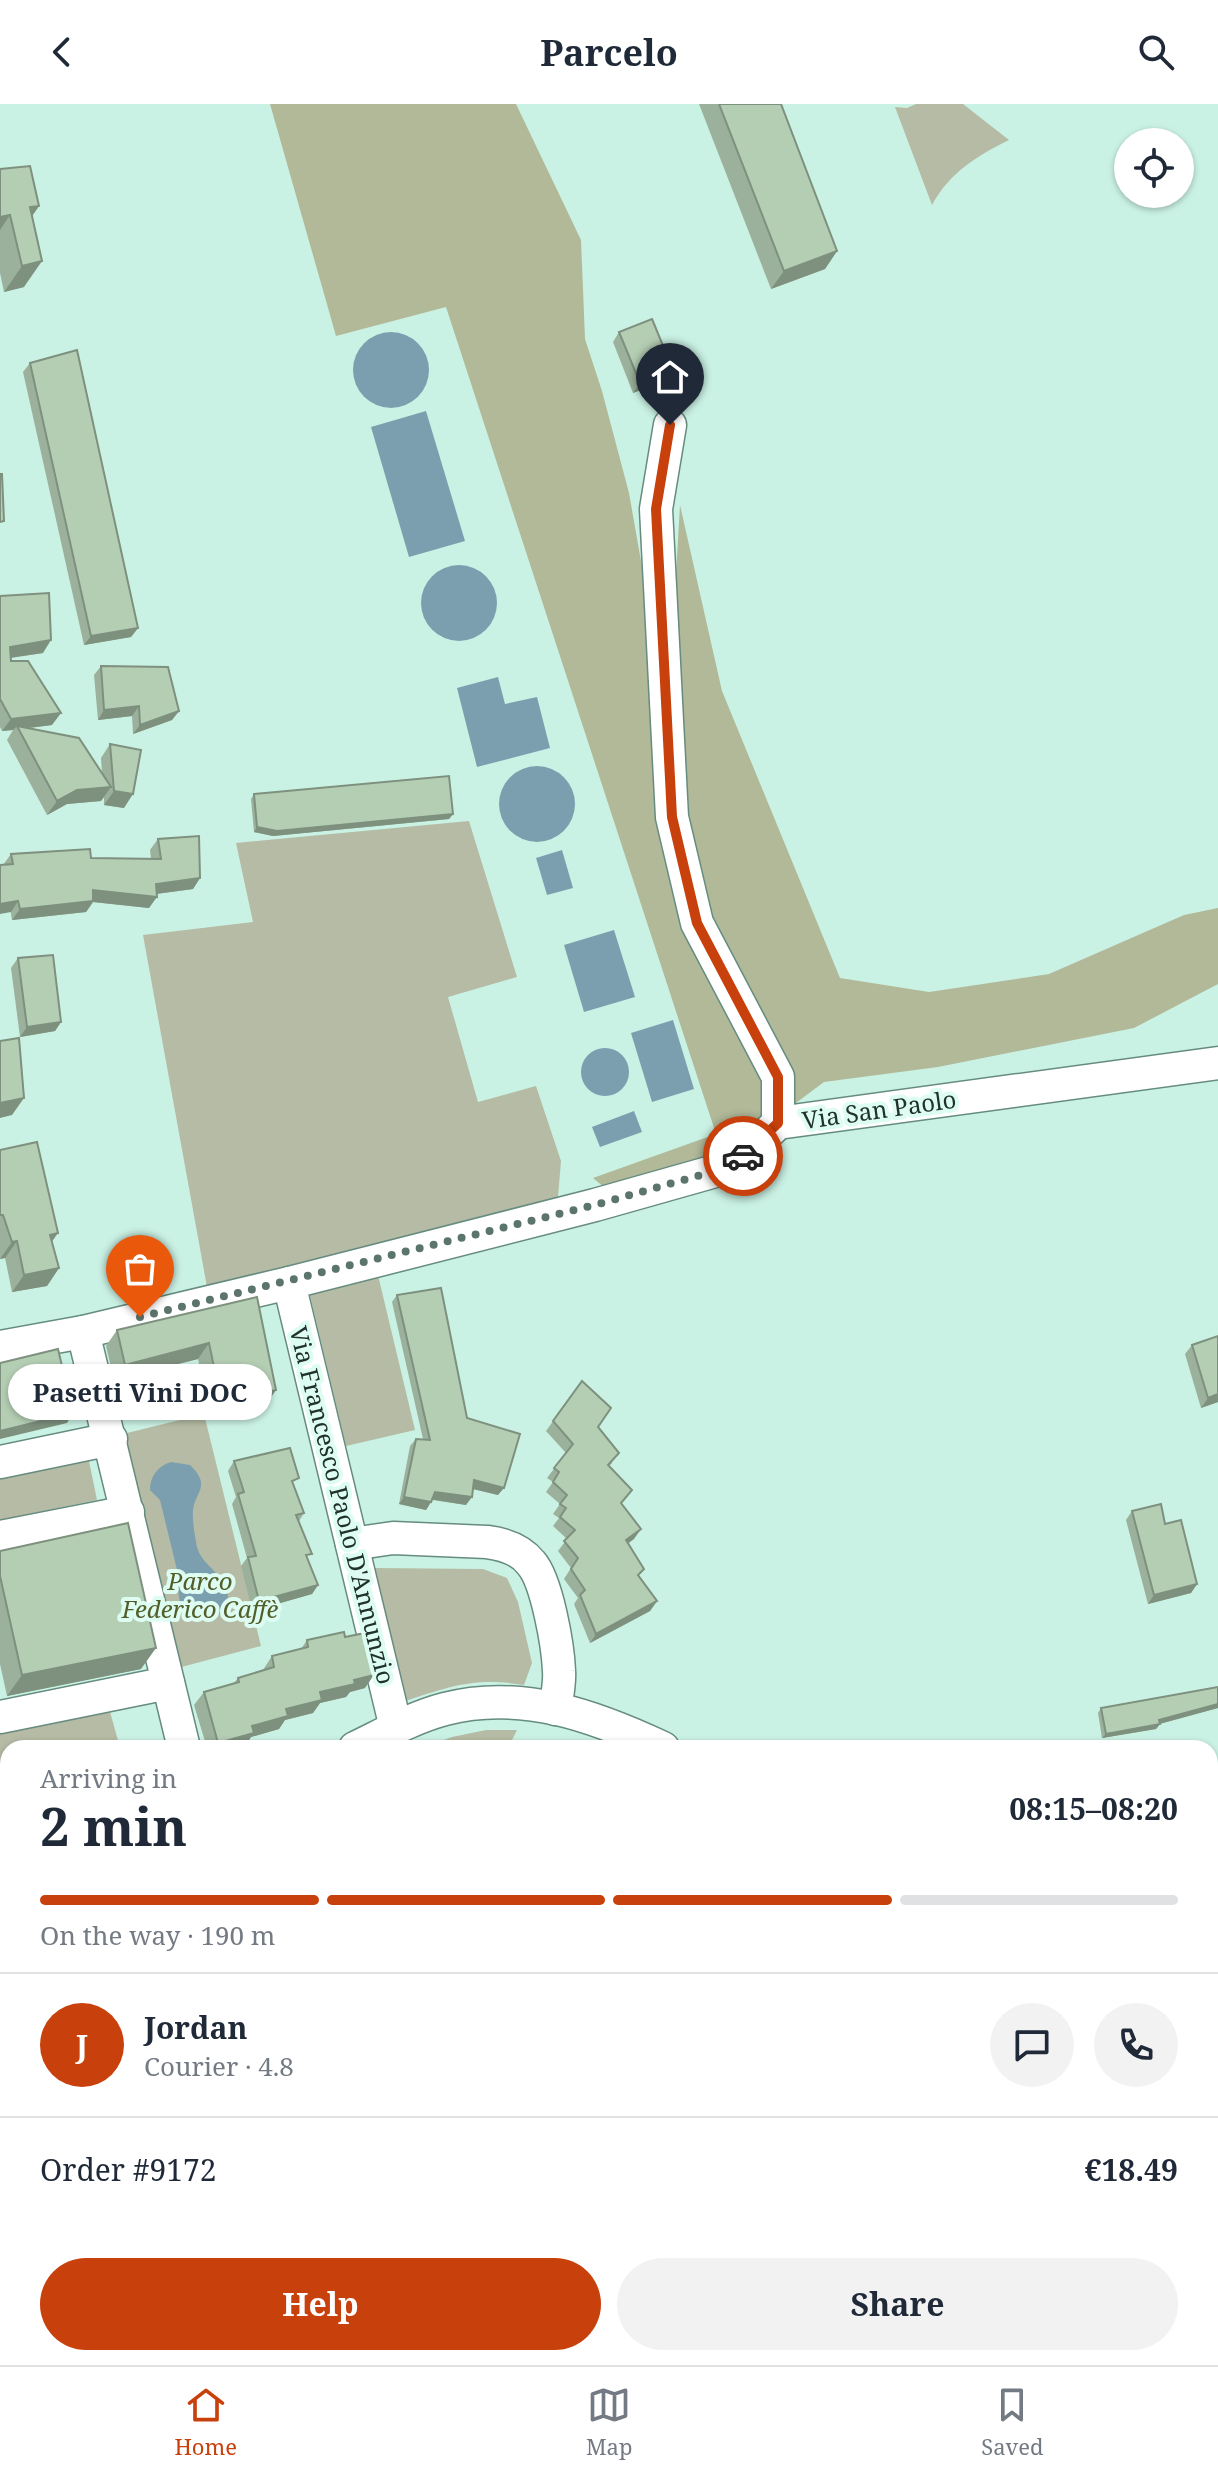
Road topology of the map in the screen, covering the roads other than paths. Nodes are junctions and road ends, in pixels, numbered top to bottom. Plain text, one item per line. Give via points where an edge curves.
1 (670, 425) dead end
2 (1218, 1063) edge
3 (778, 1123) junction
4 (289, 1283) junction
5 (83, 1332) junction
6 (0, 1347) edge
7 (111, 1439) junction
8 (0, 1462) edge
9 (128, 1512) junction
10 (0, 1537) edge
11 (352, 1544) junction
12 (168, 1683) junction
13 (555, 1709) junction
14 (0, 1717) edge
15 (396, 1728) junction
16 (182, 1740) edge
17 (371, 1740) edge
18 (644, 1740) edge

1 - 3 street via 656,509 672,817 697,923 778,1077
2 - 3 street, Via San Paolo
3 - 4 street, Via San Paolo via 733,1166
4 - 5 street, Via San Paolo
4 - 11 street, Via Francesco Paolo D'Annunzio
5 - 6 street, Via San Paolo
5 - 7 street
7 - 8 street
7 - 9 street
9 - 10 street
9 - 12 street
11 - 13 street via 393,1538 479,1541 522,1554 538,1574 547,1603 559,1672
11 - 15 street, Via Francesco Paolo D'Annunzio
12 - 14 street
12 - 16 street
13 - 15 street via 498,1700 445,1709
13 - 18 street
15 - 17 street

